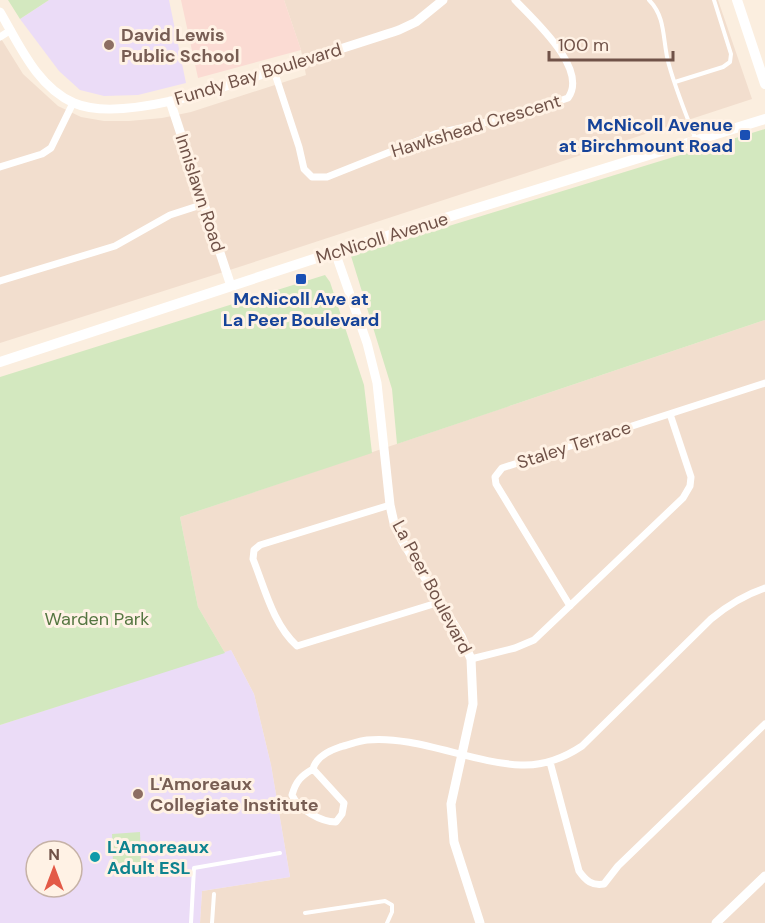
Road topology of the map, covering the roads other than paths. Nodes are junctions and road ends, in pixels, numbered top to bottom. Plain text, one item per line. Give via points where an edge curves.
1 (443, 0) edge
2 (515, 0) edge
3 (649, 0) edge
4 (714, 0) edge
5 (737, 0) edge
6 (0, 12) edge
7 (11, 30) junction
8 (0, 37) edge
9 (274, 71) junction
10 (675, 82) junction
11 (765, 84) edge
12 (170, 101) junction
13 (73, 103) junction
14 (765, 119) edge
15 (696, 140) junction
16 (0, 167) edge
17 (204, 204) junction
18 (335, 252) junction
19 (0, 281) edge
20 (231, 286) junction
21 (0, 362) edge
22 (765, 383) edge
23 (670, 414) junction
24 (390, 505) junction
25 (765, 588) edge
26 (440, 602) junction
27 (570, 606) junction
28 (471, 659) junction
29 (765, 724) edge
30 (462, 754) junction
31 (550, 762) junction
32 (313, 769) junction
33 (280, 853) dead end
34 (765, 876) edge
35 (214, 894) dead end
36 (305, 913) dead end
37 (191, 923) edge
38 (212, 923) edge
39 (387, 923) edge
40 (480, 923) edge
41 (716, 923) edge

1 - 9 street, Fundy Bay Boulevard via 399,30
2 - 9 street, Hawkshead Crescent via 562,54 574,85 568,98 521,114 435,134 327,177 312,177 304,169
3 - 10 lane via 661,20
4 - 10 lane via 730,62
5 - 11 main road
6 - 7 street, Fundy Bay Boulevard
7 - 8 street
7 - 13 street, Fundy Bay Boulevard via 38,74
9 - 12 street, Fundy Bay Boulevard
10 - 15 lane
12 - 13 street, Fundy Bay Boulevard via 118,110
12 - 17 street, Innislawn Road
13 - 16 street via 51,148
14 - 15 main road, McNicoll Avenue
15 - 18 main road, McNicoll Avenue
17 - 19 street via 170,215 115,246
17 - 20 street, Innislawn Road
18 - 20 main road, McNicoll Avenue
18 - 24 street, La Peer Boulevard via 377,383
20 - 21 main road, McNicoll Avenue
22 - 23 street, Staley Terrace
23 - 27 street via 691,477 690,486 683,498
23 - 27 street, Staley Terrace via 502,468 495,477
24 - 26 street, La Peer Boulevard via 403,542
24 - 26 street via 254,550 253,559 285,635 297,646
25 - 31 street via 732,603 582,746
26 - 28 street, La Peer Boulevard
27 - 28 street via 534,640
28 - 30 street, La Peer Boulevard via 473,704
29 - 31 street via 604,884 595,885 579,871
30 - 31 street via 522,765
30 - 32 street via 393,739 365,740 330,751 315,762
30 - 40 street, La Peer Boulevard via 451,804 454,842
32 - 32 street via 301,776 292,795 296,803 326,822 336,822 344,803
33 - 37 lane via 194,868
34 - 41 street
35 - 38 lane
36 - 39 lane via 385,902 392,905

